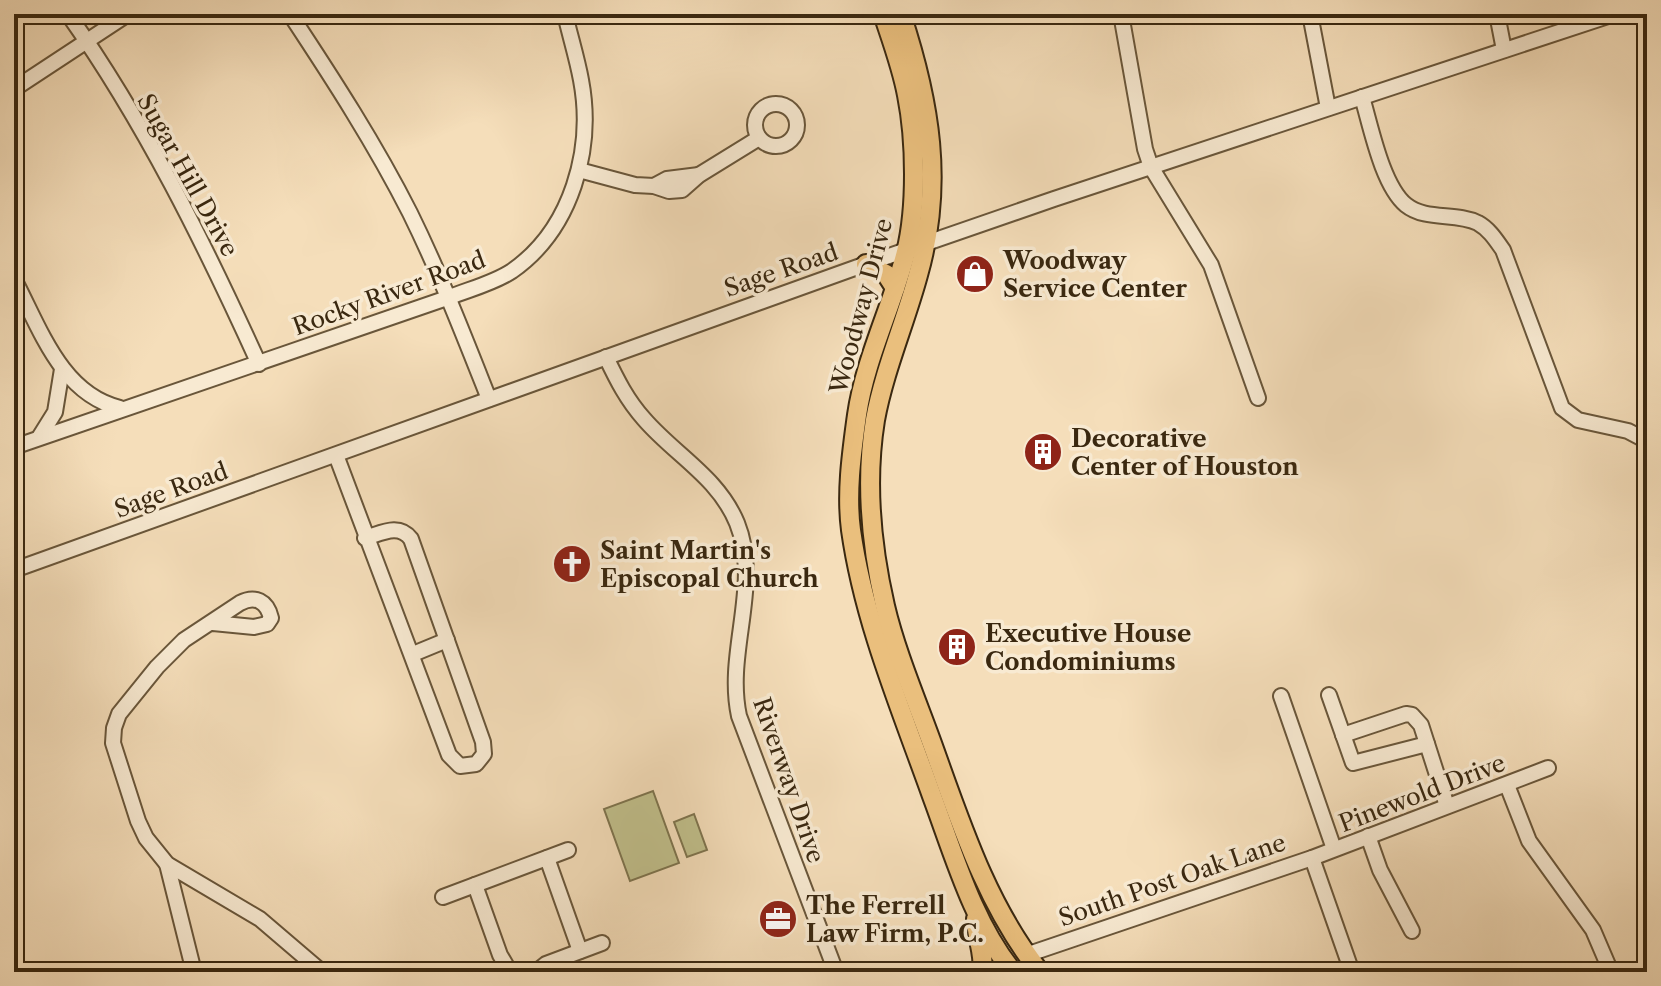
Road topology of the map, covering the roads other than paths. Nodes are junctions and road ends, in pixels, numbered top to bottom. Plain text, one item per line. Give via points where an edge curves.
1 (68, 14) edge
2 (128, 14) edge
3 (290, 14) edge
4 (565, 14) edge
5 (883, 14) edge
6 (901, 14) edge
7 (1121, 14) edge
8 (1310, 14) edge
9 (1497, 14) edge
10 (1614, 14) edge
11 (87, 41) junction
12 (1504, 50) junction
13 (14, 89) edge
14 (916, 94) junction
15 (1362, 97) junction
16 (1328, 108) junction
17 (759, 138) dead end
18 (1151, 167) junction
19 (579, 170) junction
20 (925, 244) junction
21 (906, 250) junction
22 (866, 264) junction
23 (14, 279) edge
24 (895, 288) junction
25 (450, 297) junction
26 (606, 357) junction
27 (259, 364) junction
28 (62, 369) junction
29 (1258, 398) dead end
30 (489, 399) junction
31 (120, 408) junction
32 (40, 436) junction
33 (1647, 441) edge
34 (14, 447) edge
35 (336, 455) junction
36 (365, 538) junction
37 (14, 570) edge
38 (876, 610) junction
39 (213, 623) dead end
40 (447, 640) junction
41 (413, 654) junction
42 (1329, 695) dead end
43 (1281, 696) dead end
44 (1343, 735) junction
45 (1427, 744) junction
46 (1548, 768) dead end
47 (938, 785) junction
48 (1507, 785) junction
49 (1447, 806) junction
50 (1368, 836) junction
51 (1334, 849) junction
52 (568, 850) dead end
53 (547, 858) junction
54 (1312, 858) junction
55 (167, 864) junction
56 (475, 885) junction
57 (443, 897) dead end
58 (976, 909) junction
59 (1412, 931) dead end
60 (602, 943) dead end
61 (580, 951) junction
62 (1026, 955) junction
63 (1009, 967) edge
64 (194, 972) edge
65 (322, 972) edge
66 (510, 972) edge
67 (536, 972) edge
68 (836, 972) edge
69 (981, 972) edge
70 (1040, 972) edge
71 (1352, 972) edge
72 (1611, 972) edge

1 - 11 street, Sugar Hill Drive
2 - 11 street
3 - 25 street via 354,112
4 - 19 street, Rocky River Road via 582,81
5 - 14 main road, Woodway Drive
6 - 14 main road, Woodway Drive
7 - 18 street
8 - 16 street
9 - 12 street
10 - 12 street, Sage Road
11 - 13 street
11 - 27 street, Sugar Hill Drive via 210,255
12 - 15 street, Sage Road
14 - 20 main road, Woodway Drive via 929,117
14 - 21 main road, Woodway Drive
15 - 16 street, Sage Road
15 - 33 street via 1395,193 1408,207 1424,213 1476,222 1503,250 1562,408 1578,420 1628,431
16 - 18 street, Sage Road
17 - 19 street via 682,190 635,185
18 - 20 street, Sage Road
18 - 29 street via 1211,265
19 - 25 street, Rocky River Road via 563,212 530,256 510,272
20 - 21 street, Sage Road
20 - 38 main road, Woodway Drive via 875,420 870,476
21 - 22 street, Sage Road
21 - 24 main road, Woodway Drive
22 - 24 main road via 886,274
22 - 26 street, Sage Road
23 - 28 street
24 - 38 main road, Woodway Drive via 857,411 850,473 851,527
25 - 27 street, Rocky River Road
25 - 30 street
26 - 30 street, Sage Road
26 - 68 street, Riverway Drive via 625,397 702,472 737,523 746,567 736,702
27 - 31 street, Rocky River Road
28 - 31 street via 99,403
28 - 32 street via 55,412
30 - 35 street, Sage Road
31 - 32 street, Rocky River Road
32 - 34 street, Rocky River Road
35 - 36 street
35 - 37 street, Sage Road
36 - 40 street via 396,529 409,536
36 - 41 street
38 - 47 main road, Woodway Drive
39 - 55 street via 171,652 123,707 113,732 138,821
40 - 41 street
40 - 41 street via 484,746 482,758 472,765 460,766 449,755
42 - 44 street
43 - 51 street
44 - 45 street via 1406,714 1417,719
44 - 45 street via 1353,763
45 - 49 street
46 - 48 street, Pinewold Drive
47 - 58 main road, Woodway Drive
47 - 62 main road, Woodway Drive
48 - 49 street, Pinewold Drive
48 - 72 street via 1529,841 1593,930
49 - 50 street, Pinewold Drive
50 - 51 street, Pinewold Drive
50 - 59 street
51 - 54 street, Pinewold Drive
52 - 53 street
53 - 56 street
53 - 61 street
54 - 62 street, South Post Oak Lane
54 - 71 street, South Post Oak Lane
55 - 64 street
55 - 65 street via 260,919
56 - 57 street
56 - 66 street
58 - 63 main road, Woodway Drive
58 - 69 main road
60 - 61 street
61 - 67 street
62 - 63 main road, South Post Oak Lane
62 - 70 main road, Woodway Drive
63 - 69 main road, South Post Oak Lane

